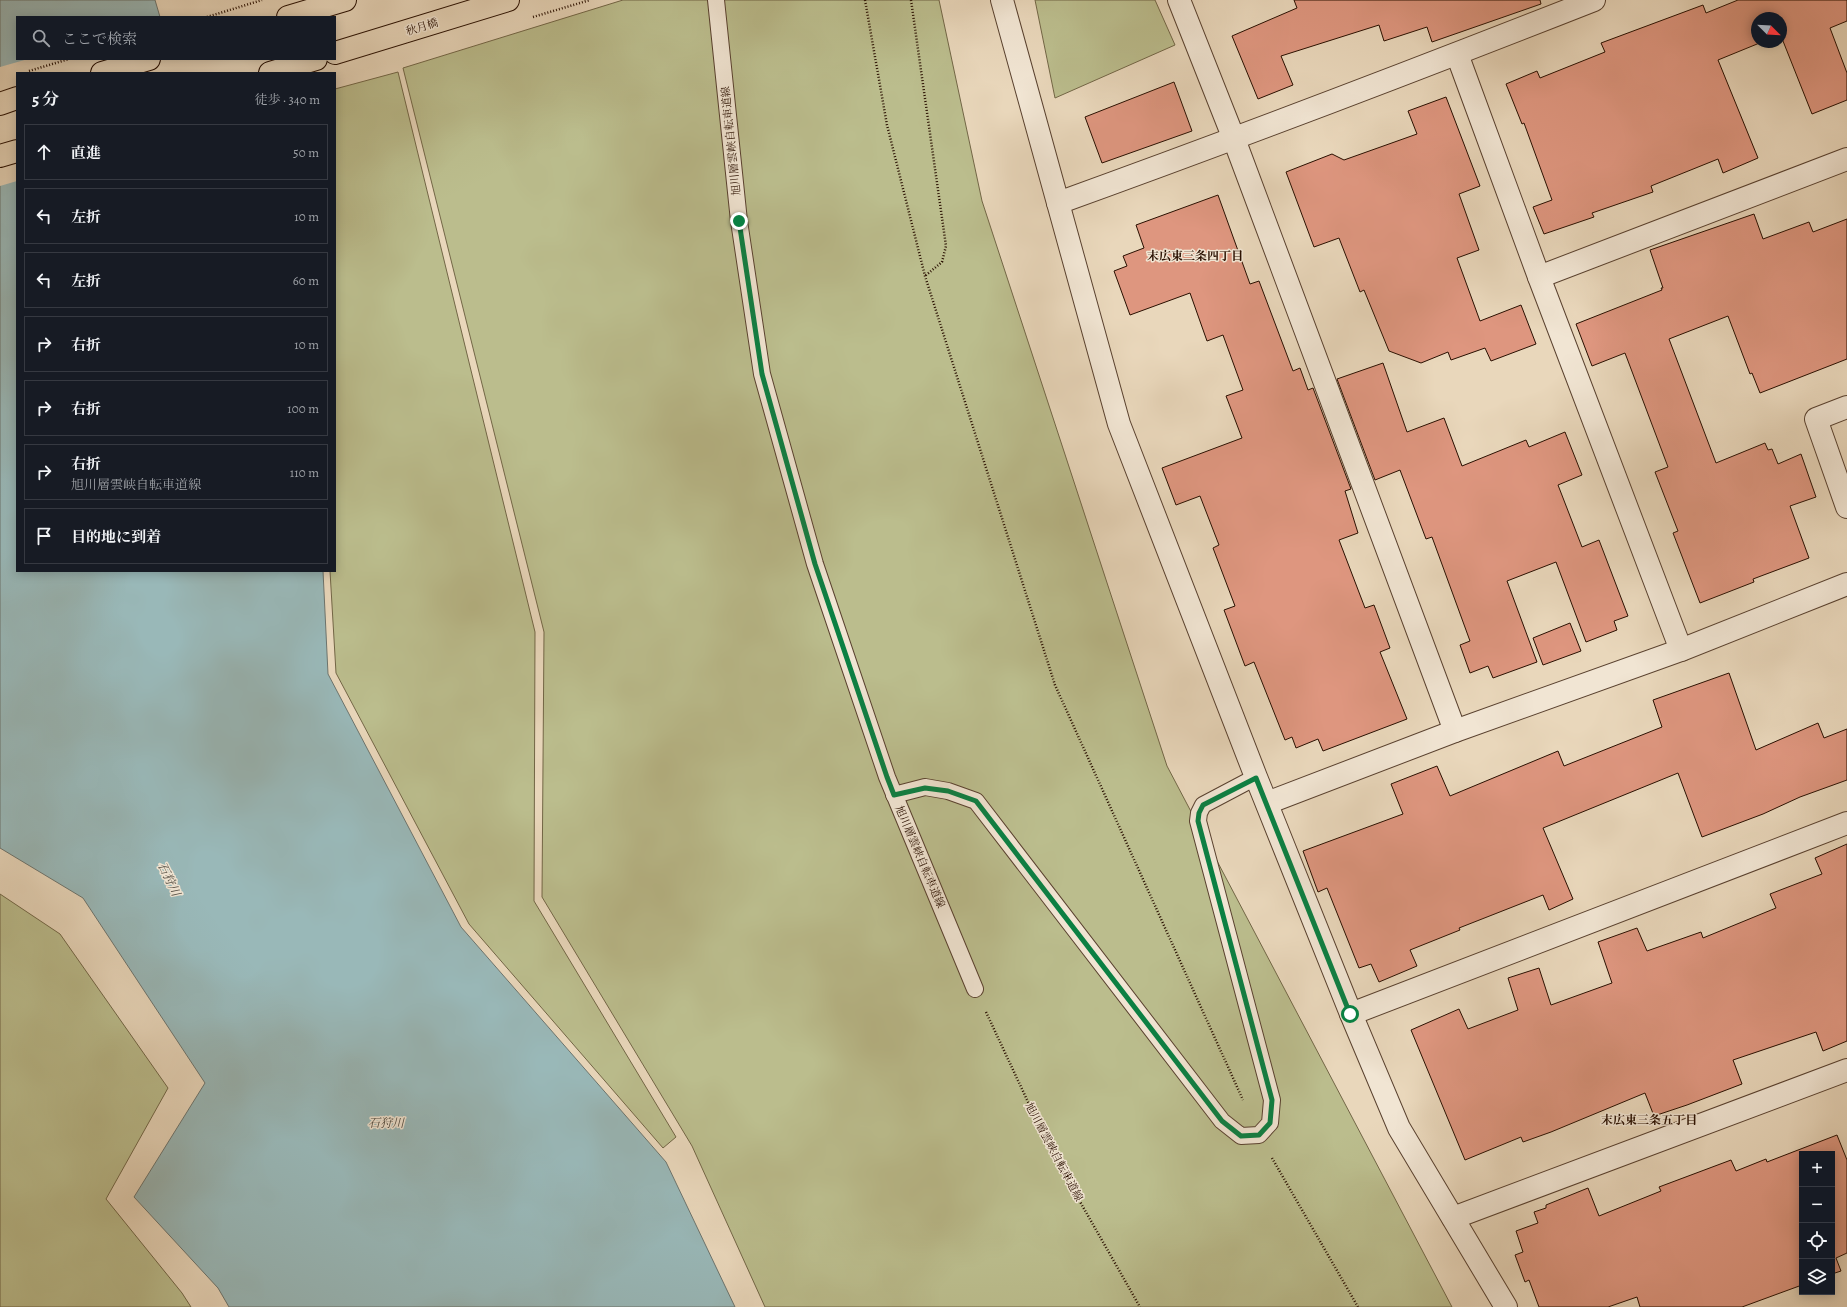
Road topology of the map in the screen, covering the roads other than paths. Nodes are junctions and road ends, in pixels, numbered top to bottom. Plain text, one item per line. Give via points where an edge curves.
1 (345, 0) edge
2 (508, 0) edge
3 (716, 0) edge
4 (1002, 0) edge
5 (1179, 0) edge
6 (1594, 0) edge
7 (291, 16) edge
8 (336, 53) edge
9 (1457, 54) junction
10 (145, 60) edge
11 (313, 60) edge
12 (105, 72) edge
13 (273, 72) edge
14 (16, 98) edge
15 (0, 104) edge
16 (1234, 139) junction
17 (16, 151) edge
18 (0, 156) edge
19 (1847, 159) edge
20 (1058, 203) junction
21 (1539, 277) junction
22 (1847, 407) edge
23 (1847, 507) edge
24 (1847, 584) edge
25 (1681, 650) junction
26 (1455, 731) junction
27 (1256, 778) junction
28 (894, 795) junction
29 (1267, 803) junction
30 (1847, 823) edge
31 (975, 989) road end
32 (1350, 1014) junction
33 (1847, 1070) edge
34 (1453, 1218) junction
35 (1506, 1307) edge

1 - 7 main road
2 - 8 main road, 秋月橋
3 - 28 lane, 旭川層雲峡自転車道線 via 739,221 762,374 815,564
4 - 20 street
5 - 16 street
6 - 9 street
9 - 16 street
9 - 21 street
10 - 12 main road
11 - 13 main road
14 - 15 main road
16 - 20 street
16 - 26 street
17 - 18 main road
19 - 21 street
20 - 27 street via 1119,424
21 - 25 street
22 - 23 street via 1816,419
24 - 25 street
25 - 26 street
26 - 29 street
27 - 28 lane via 1203,805 1198,821 1272,1100 1270,1123 1259,1135 1241,1136 1222,1121 976,801 948,791 925,788
27 - 29 street
28 - 31 lane, 旭川層雲峡自転車道線
29 - 32 street
30 - 32 street
32 - 34 street via 1399,1128
33 - 34 street
34 - 35 street

